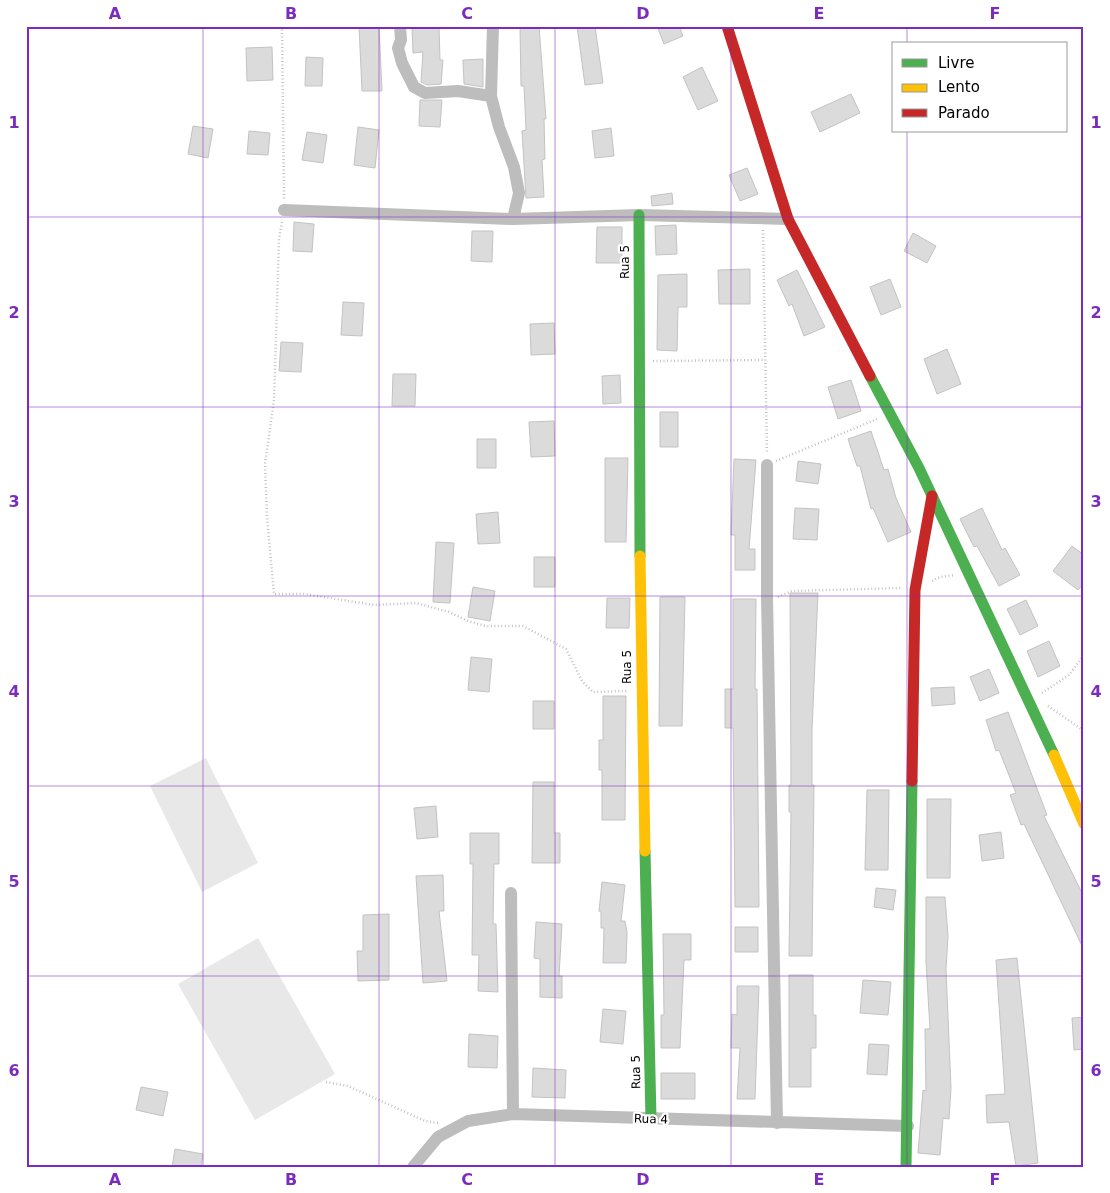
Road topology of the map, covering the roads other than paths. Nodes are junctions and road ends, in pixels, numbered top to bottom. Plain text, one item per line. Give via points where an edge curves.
1 (400, 26) edge
2 (493, 26) edge
3 (728, 26) edge
4 (491, 96) junction
5 (284, 210) road end
6 (639, 215) junction
7 (514, 219) junction
8 (788, 219) junction
9 (767, 465) road end
10 (932, 496) junction
11 (1084, 824) edge
12 (511, 893) dead end
13 (513, 1114) junction
14 (651, 1119) junction
15 (777, 1123) junction
16 (908, 1126) junction
17 (413, 1167) edge
18 (906, 1167) edge

1 - 4 street via 398,48 414,87 425,93 458,91
2 - 4 street
3 - 8 street
4 - 7 street via 514,167 518,193
5 - 7 street
6 - 7 street
6 - 8 street
6 - 14 street, Rua 5 via 641,691
8 - 10 street
9 - 15 street
10 - 11 street via 1033,698
10 - 16 street via 915,590
12 - 13 street
13 - 14 street, Rua 4
13 - 17 street, Rua 4 via 468,1121 438,1137
14 - 15 street, Rua 4
15 - 16 street, Rua 4
16 - 18 street

